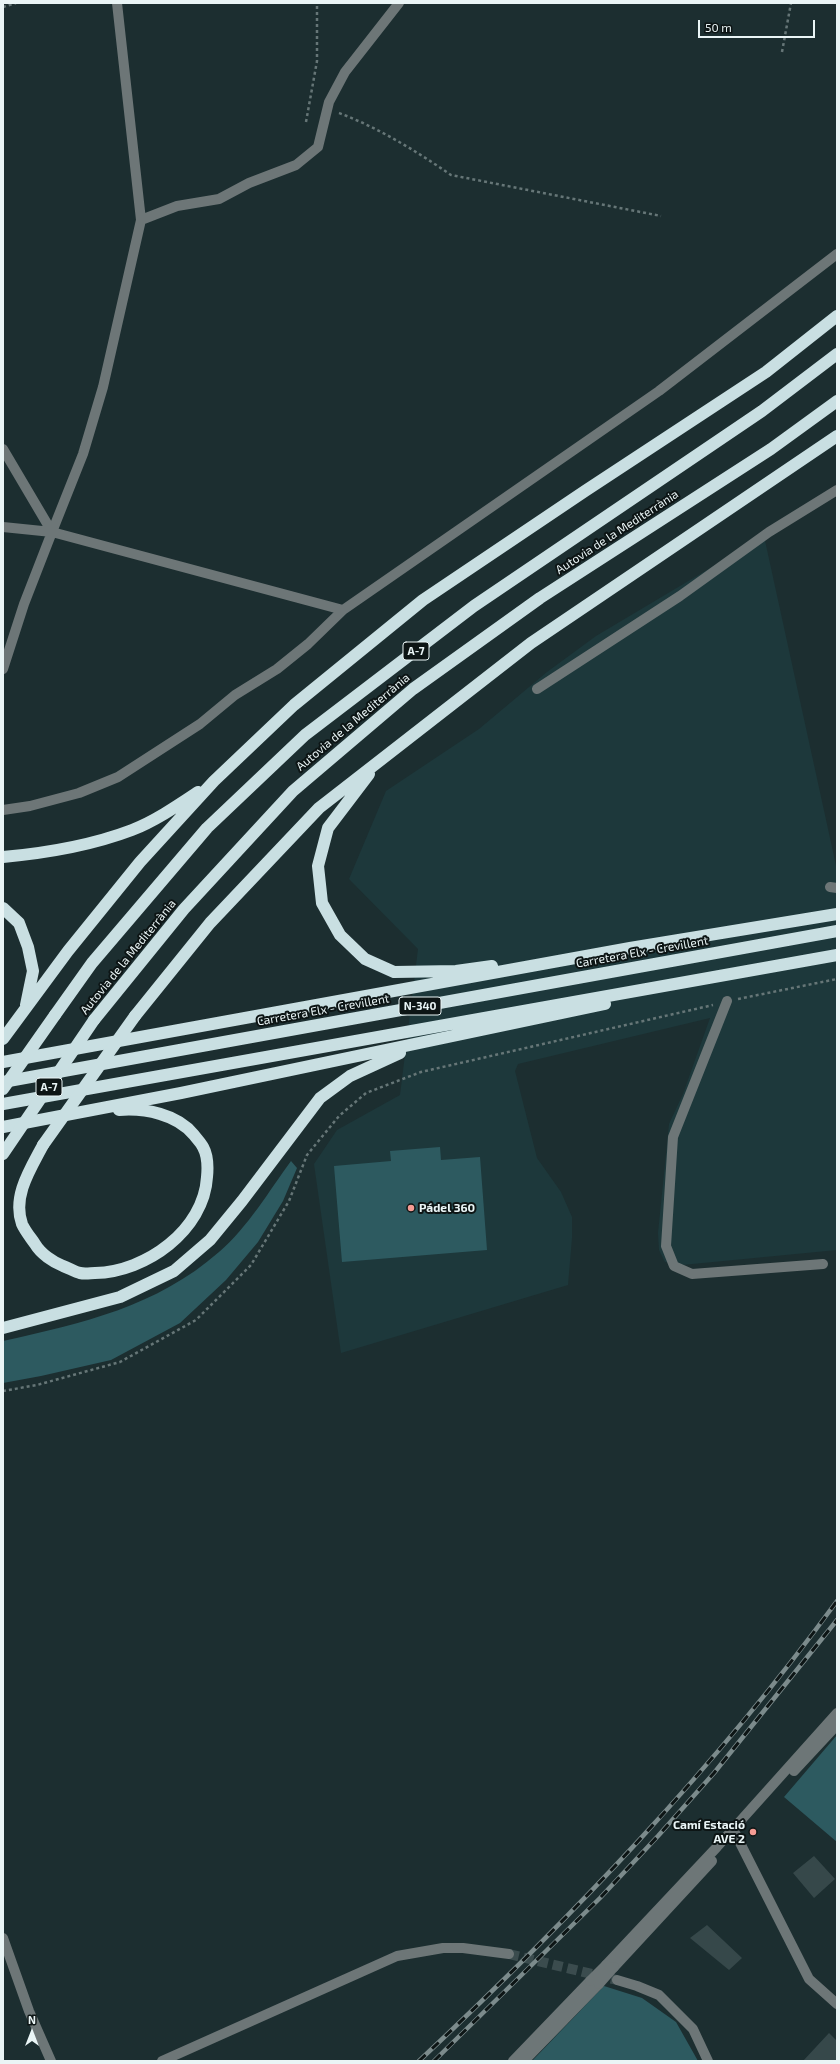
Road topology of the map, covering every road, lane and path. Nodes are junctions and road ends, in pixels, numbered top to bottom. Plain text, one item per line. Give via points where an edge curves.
1 (16, 3) edge
2 (117, 3) edge
3 (317, 3) edge
4 (399, 3) edge
5 (791, 3) edge
6 (3, 7) edge
7 (782, 52) dead end
8 (328, 108) junction
9 (306, 122) dead end
10 (661, 216) dead end
11 (141, 220) junction
12 (837, 254) edge
13 (837, 316) edge
14 (837, 354) edge
15 (837, 401) edge
16 (837, 436) edge
17 (3, 449) edge
18 (837, 490) edge
19 (3, 527) edge
20 (52, 532) junction
21 (343, 610) junction
22 (3, 669) edge
23 (537, 689) dead end
24 (381, 759) junction
25 (214, 781) junction
26 (3, 810) edge
27 (3, 857) edge
28 (3, 908) edge
29 (837, 914) edge
30 (837, 931) edge
31 (630, 948) junction
32 (837, 955) edge
33 (796, 962) junction
34 (837, 979) edge
35 (727, 1001) junction
36 (25, 1008) junction
37 (469, 1033) junction
38 (3, 1039) edge
39 (3, 1062) edge
40 (3, 1082) edge
41 (3, 1089) edge
42 (3, 1104) edge
43 (70, 1115) junction
44 (3, 1127) edge
45 (3, 1154) edge
46 (823, 1264) dead end
47 (3, 1328) edge
48 (3, 1391) edge
49 (837, 1713) edge
50 (837, 1725) edge
51 (734, 1832) junction
52 (3, 1938) edge
53 (509, 1954) tunnel mouth
54 (617, 1980) tunnel mouth
55 (594, 1982) junction
56 (837, 2004) edge
57 (52, 2061) edge
58 (162, 2061) edge
59 (513, 2061) edge
60 (524, 2061) edge
61 (708, 2061) edge

1 - 6 path
2 - 11 street
3 - 9 path via 317,61
4 - 8 street via 345,72
5 - 7 path
8 - 10 path via 360,121 426,158 451,176
8 - 11 street via 318,147 296,164 249,183 219,199 177,206
11 - 20 street via 103,387 83,454
12 - 21 street via 659,391
13 - 25 highway via 766,372 423,600 294,705
14 - 41 highway, Autovia de la Mediterrània / A-7, bridge via 762,411 474,606 305,736 207,828 92,963
15 - 45 highway, Autovia de la Mediterrània / A-7, bridge via 771,450 540,598 413,689 293,791 184,909 94,1020
16 - 24 highway via 530,643
17 - 20 street
18 - 23 street via 769,532 680,596
19 - 20 street
20 - 21 street
20 - 22 street via 24,604
21 - 26 street via 308,644 277,669 235,695 200,724 118,777 79,793
24 - 31 highway via 328,828 318,866 322,903 340,935 365,959 394,972 456,970
24 - 43 highway, bridge via 314,814 210,923 135,1016 44,1144 24,1179 20,1203 22,1223 36,1247 55,1263 81,1273 109,1272 138,1263 163,1249 183,1231 198,1210 207,1188 208,1166 203,1148 190,1130 154,1112 128,1110
25 - 27 highway via 132,830 83,846
25 - 36 highway via 136,868 68,950
28 - 36 highway via 19,923 28,947 33,970
29 - 31 highway
30 - 40 highway, Carretera Elx - Crevillent / N-340
31 - 39 highway
32 - 33 highway, N-340
33 - 37 highway
33 - 42 highway, N-340
34 - 35 path
35 - 46 street via 673,1137 666,1246 674,1266 692,1274
35 - 48 path via 421,1072 366,1093 339,1116 307,1155 289,1201 251,1264 196,1320 120,1362
36 - 38 highway
37 - 43 highway
37 - 47 highway via 397,1054 350,1076 320,1098 210,1240 174,1271 120,1297
43 - 44 highway
49 - 51 street
50 - 51 street
51 - 55 street, bridge
51 - 56 street via 809,1979
52 - 57 street via 29,2011
53 - 58 street via 444,1948 397,1956
54 - 61 street via 659,1995 693,2030
55 - 59 street
55 - 60 street

